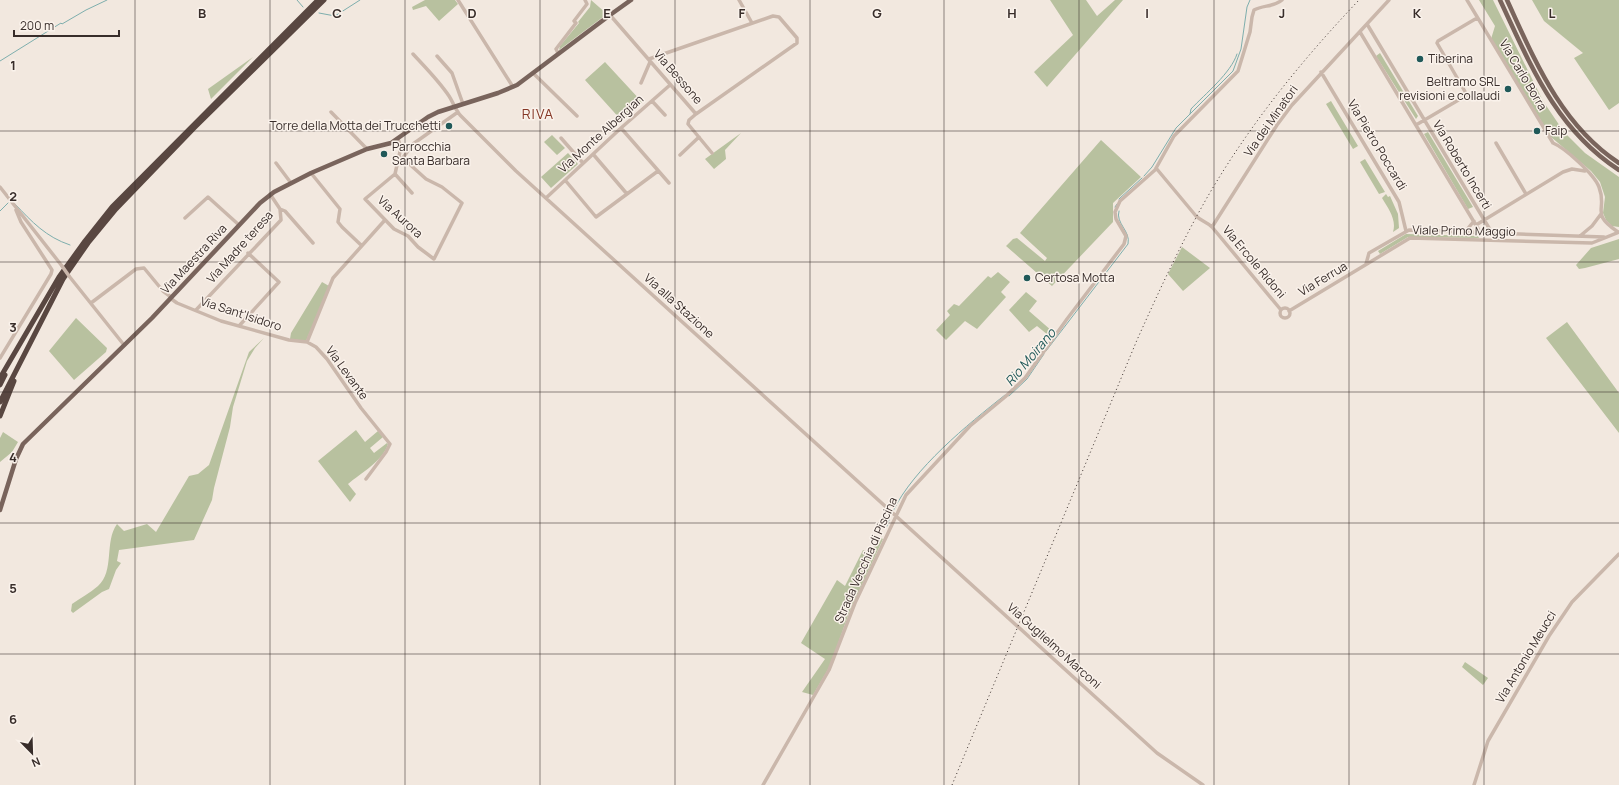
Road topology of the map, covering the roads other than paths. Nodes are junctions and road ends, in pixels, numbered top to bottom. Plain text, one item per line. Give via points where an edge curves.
1 (318, 0) edge
2 (324, 0) edge
3 (458, 0) edge
4 (585, 0) edge
5 (631, 0) edge
6 (739, 0) edge
7 (1282, 0) edge
8 (1389, 0) edge
9 (1467, 0) edge
10 (1500, 0) edge
11 (1507, 0) edge
12 (610, 14) junction
13 (1477, 18) junction
14 (752, 23) junction
15 (1367, 24) junction
16 (1360, 32) junction
17 (1376, 39) junction
18 (1368, 44) junction
19 (558, 53) junction
20 (413, 54) dead end
21 (437, 56) dead end
22 (650, 61) junction
23 (1322, 72) junction
24 (533, 73) junction
25 (641, 83) dead end
26 (670, 85) junction
27 (513, 87) junction
28 (652, 101) junction
29 (463, 104) junction
30 (454, 107) junction
31 (331, 112) dead end
32 (458, 112) junction
33 (696, 114) junction
34 (664, 115) dead end
35 (578, 116) dead end
36 (1424, 120) junction
37 (1416, 125) junction
38 (621, 128) junction
39 (561, 138) dead end
40 (699, 138) junction
41 (398, 139) junction
42 (1496, 143) dead end
43 (367, 149) junction
44 (712, 153) dead end
45 (593, 154) junction
46 (680, 155) dead end
47 (400, 158) junction
48 (276, 163) dead end
49 (582, 163) junction
50 (1619, 163) edge
51 (1156, 168) junction
52 (1619, 170) edge
53 (658, 171) junction
54 (1587, 171) junction
55 (311, 174) junction
56 (395, 174) junction
57 (565, 180) junction
58 (291, 183) junction
59 (669, 183) dead end
60 (0, 187) edge
61 (412, 193) dead end
62 (270, 194) junction
63 (627, 194) junction
64 (1526, 194) junction
65 (546, 198) junction
66 (280, 209) junction
67 (16, 210) junction
68 (1601, 214) junction
69 (185, 218) dead end
70 (385, 220) junction
71 (1484, 220) junction
72 (1475, 223) junction
73 (239, 225) junction
74 (1212, 227) junction
75 (1406, 231) junction
76 (1465, 232) junction
77 (1480, 232) junction
78 (1485, 232) junction
79 (1618, 232) edge
80 (1492, 233) junction
81 (1576, 236) junction
82 (1580, 236) junction
83 (1605, 238) junction
84 (1485, 240) junction
85 (313, 243) dead end
86 (1575, 243) junction
87 (361, 245) junction
88 (248, 253) junction
89 (1366, 264) junction
90 (171, 298) junction
91 (91, 303) junction
92 (196, 310) junction
93 (1281, 310) junction
94 (1289, 311) junction
95 (239, 326) junction
96 (307, 342) junction
97 (124, 344) junction
98 (18, 347) junction
99 (27, 350) junction
100 (0, 358) edge
101 (0, 378) edge
102 (0, 385) edge
103 (0, 402) edge
104 (0, 416) edge
105 (366, 479) dead end
106 (1, 503) edge
107 (0, 510) edge
108 (896, 516) junction
109 (1619, 554) edge
110 (763, 785) edge
111 (1203, 785) edge
112 (1474, 785) edge

1 - 98 highway via 112,207 59,277
2 - 99 highway via 116,209 63,279
3 - 27 street
4 - 19 street, Via Maestra Riva via 587,4 574,21 576,23 556,49
5 - 12 main road, Via Maestra Riva
6 - 14 street
7 - 51 street, Strada Vecchia di Piscina via 1277,4 1261,6 1254,10 1238,71 1174,136
8 - 15 street, Via dei Minatori
9 - 13 street, Via Carlo Borra
10 - 52 main road via 1541,84 1558,112 1589,147
11 - 50 main road via 1546,81 1563,109 1583,133
12 - 19 main road, Via Maestra Riva
12 - 22 street, Via Bessone
13 - 36 street via 1437,43 1467,95
13 - 54 street, Via Carlo Borra via 1553,143
14 - 22 street
14 - 33 street via 773,16 779,17 798,38 797,43
15 - 16 street, Via dei Minatori
15 - 17 street, Via Roberto Incerti
16 - 18 street, Via Roberto Incerti
16 - 23 street, Via dei Minatori
17 - 18 street
17 - 36 street, Via Roberto Incerti
18 - 37 street, Via Roberto Incerti
19 - 24 main road, Via Maestra Riva
20 - 30 street, Via alla Stazione via 450,97
21 - 29 street via 452,72
22 - 25 street
22 - 26 street, Via Bessone
23 - 74 street, Via dei Minatori via 1277,125
23 - 75 street, Via Pietro Poccardi via 1399,202
24 - 27 main road, Via Maestra Riva
24 - 35 street
26 - 28 street, Via Monte Albergian
26 - 33 street, Via Bessone
27 - 29 main road, Via Maestra Riva
28 - 34 street
28 - 38 street, Via Monte Albergian
29 - 30 main road, Via Maestra Riva
30 - 32 street, Via alla Stazione
30 - 41 main road, Via Maestra Riva via 428,117
31 - 43 street
32 - 47 street via 413,144
32 - 65 street, Via alla Stazione
33 - 40 street, Via Bessone via 687,122
36 - 37 street
36 - 71 street, Via Roberto Incerti
37 - 72 street, Via Roberto Incerti
38 - 45 street, Via Monte Albergian
38 - 53 street
39 - 49 street
40 - 44 street, Via Bessone
40 - 46 street
41 - 43 main road, Via Maestra Riva
41 - 47 street via 401,145
42 - 64 street
43 - 55 main road, Via Maestra Riva
45 - 49 street, Via Monte Albergian
45 - 63 street
47 - 56 street
47 - 70 street, Via Aurora via 462,203 434,259
48 - 58 street
49 - 57 street, Via Monte Albergian
51 - 74 street, Via Ercole Ridoni via 1196,216
51 - 108 street, Strada Vecchia di Piscina via 1120,200 1115,212 1118,225 1126,236 1124,244 1034,366 1005,397 974,422 921,478 906,495
53 - 59 street
53 - 63 street
54 - 64 street via 1568,170
54 - 68 street, Via Carlo Borra via 1599,186
55 - 58 main road, Via Maestra Riva
55 - 87 street via 340,210 338,222
56 - 61 street
56 - 70 street, Via Aurora via 365,199
57 - 63 street via 596,217
57 - 65 street, Via Monte Albergian
58 - 62 main road, Via Maestra Riva
60 - 67 street
62 - 66 street, Via Madre teresa
62 - 73 main road, Via Maestra Riva
64 - 71 street
65 - 108 street, Via alla Stazione
66 - 85 street via 285,211
66 - 88 street, Via Madre teresa via 281,220
67 - 91 street, bridge
67 - 100 street via 52,270
68 - 79 street via 1604,222
68 - 82 street
69 - 73 street via 208,197
70 - 87 street
71 - 72 street
71 - 80 street, Via Roberto Incerti
72 - 76 street
72 - 77 street, Via Roberto Incerti
73 - 90 main road, Via Maestra Riva
74 - 93 street, Via Ercole Ridoni
75 - 76 street, Viale Primo Maggio
75 - 89 street, Viale Primo Maggio via 1369,253
76 - 77 street, Viale Primo Maggio
77 - 78 street, Viale Primo Maggio
78 - 80 street, Viale Primo Maggio
78 - 84 street
79 - 83 street, Viale Primo Maggio
80 - 81 street, Viale Primo Maggio
81 - 82 street, Viale Primo Maggio
81 - 86 street
82 - 83 street, Viale Primo Maggio
83 - 86 street, Viale Primo Maggio via 1592,243
84 - 86 street, Viale Primo Maggio
84 - 89 street, Viale Primo Maggio via 1410,238
87 - 96 street via 333,278
88 - 92 street, Via Madre teresa
88 - 95 street via 279,282
89 - 94 street, Via Ferrua
90 - 91 street, Via Sant'Isidoro via 144,268 136,269
90 - 92 street, Via Sant'Isidoro
90 - 97 main road, Via Maestra Riva
91 - 97 street
92 - 95 street, Via Sant'Isidoro
93 - 94 street via 1285,308
93 - 94 street via 1280,314 1284,318 1289,317
95 - 96 street, Via Sant'Isidoro via 289,340
96 - 105 street, Via Levante via 316,347 327,359 390,444
97 - 106 main road, Via Maestra Riva via 23,444
98 - 101 highway
98 - 102 highway
99 - 103 highway
99 - 104 highway
106 - 107 main road, Via Maestra Riva
108 - 110 street, Strada Vecchia di Piscina via 855,603 829,670
108 - 111 street, Via Guglielmo Marconi via 1157,753
109 - 112 street, Via Antonio Meucci via 1572,602 1549,636 1488,741

